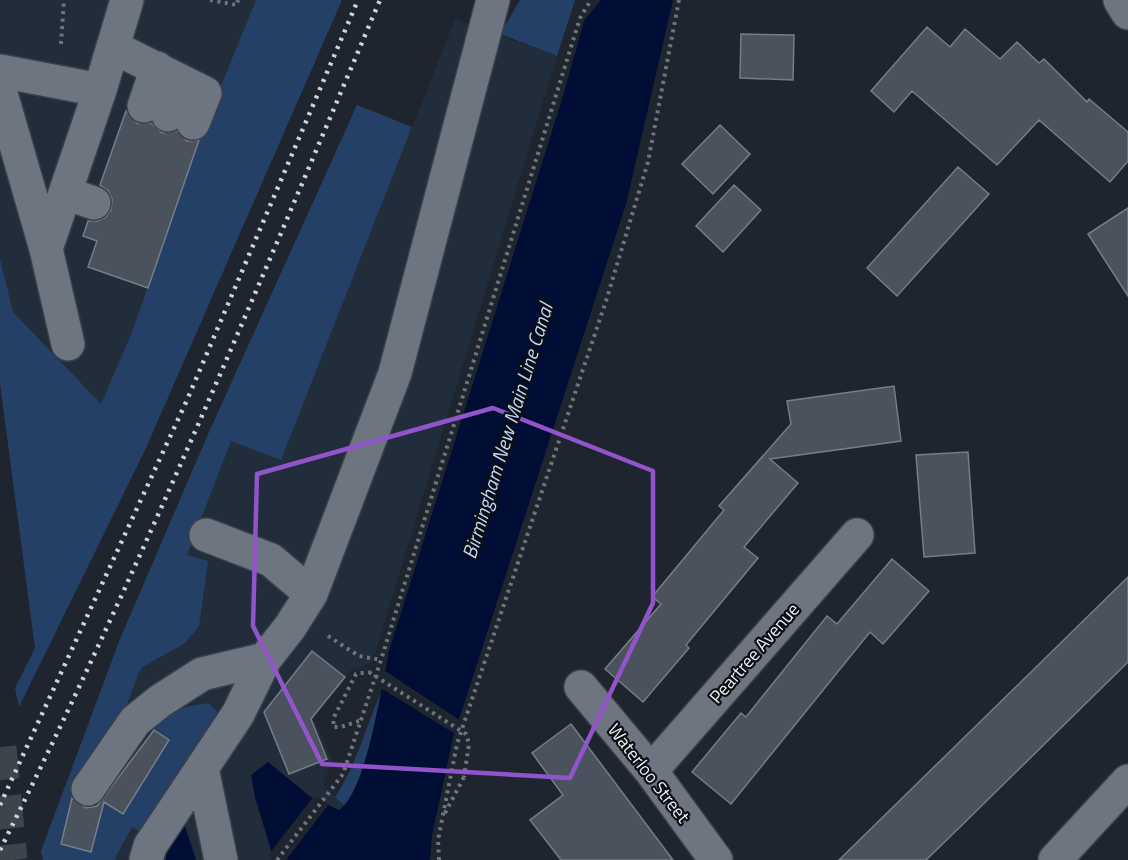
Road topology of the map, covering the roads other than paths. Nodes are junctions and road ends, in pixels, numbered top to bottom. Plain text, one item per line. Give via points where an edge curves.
1 (127, 0) edge
2 (493, 0) edge
3 (1119, 0) edge
4 (1128, 13) edge
5 (113, 47) junction
6 (0, 71) edge
7 (169, 75) junction
8 (0, 90) edge
9 (100, 90) junction
10 (46, 249) junction
11 (68, 344) dead end
12 (206, 535) dead end
13 (857, 535) dead end
14 (304, 605) junction
15 (265, 659) junction
16 (581, 687) dead end
17 (202, 768) junction
18 (651, 771) junction
19 (1128, 781) edge
20 (88, 789) dead end
21 (1063, 857) edge
22 (146, 860) edge
23 (221, 860) edge
24 (716, 860) edge

1 - 5 street
2 - 14 street via 395,373
3 - 4 street
5 - 7 street
5 - 9 street
6 - 9 street
7 - 7 street via 168,115 205,93
8 - 10 street
9 - 10 street via 80,198
10 - 11 street
12 - 14 street via 271,560
13 - 18 street, Peartree Avenue
14 - 15 street
15 - 17 street via 238,714
15 - 20 street via 202,674 160,701 135,721
16 - 18 street, Waterloo Street
17 - 22 street via 150,846
17 - 23 street
18 - 24 street, Waterloo Street
19 - 21 street

